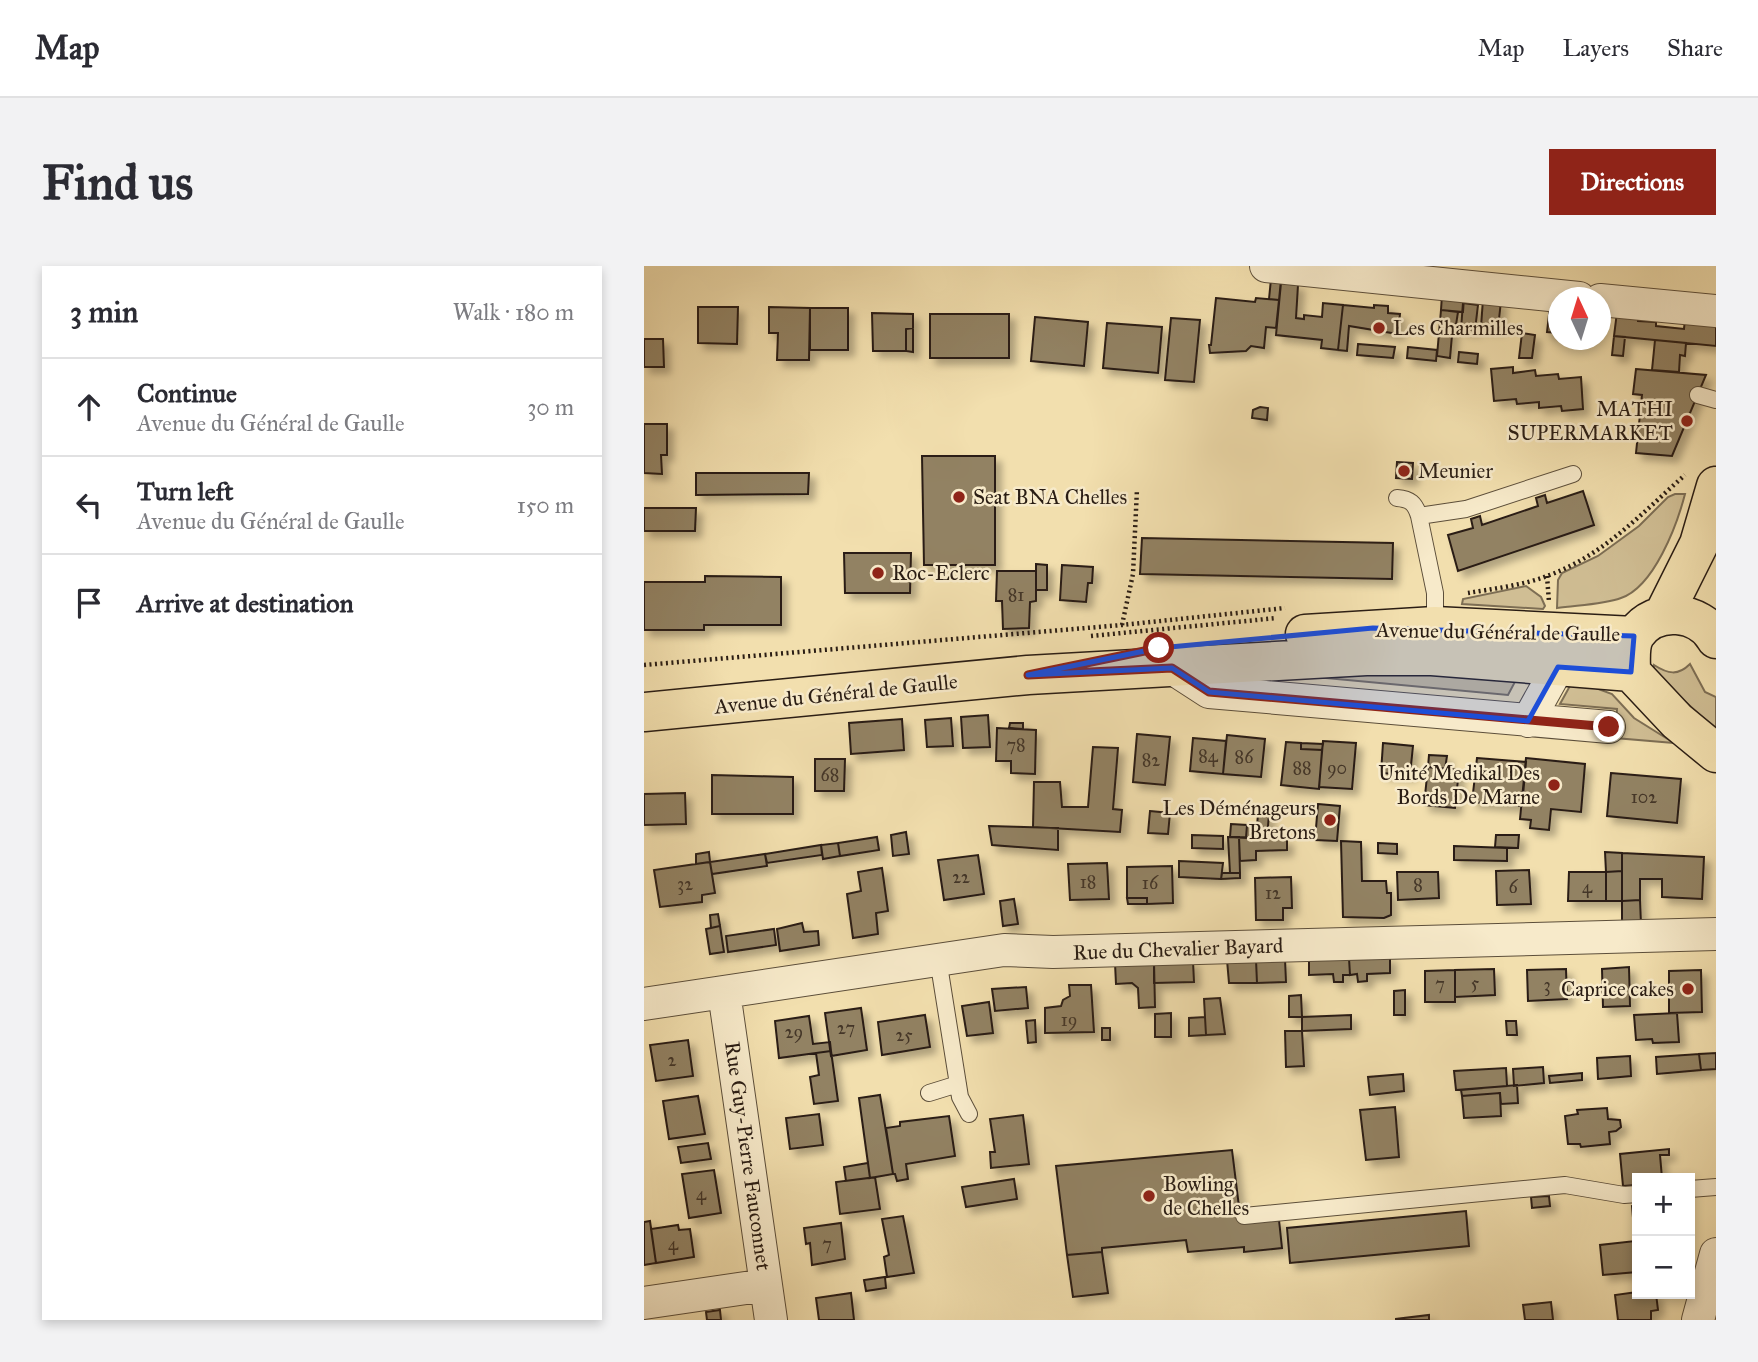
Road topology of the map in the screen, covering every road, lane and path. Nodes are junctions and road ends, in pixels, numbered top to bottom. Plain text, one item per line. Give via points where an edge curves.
1 (1266, 266) edge
2 (1548, 295) edge
3 (1611, 301) edge
4 (1716, 311) edge
5 (1698, 395) dead end
6 (1716, 400) edge
7 (1573, 474) dead end
8 (1703, 479) edge
9 (1138, 489) dead end
10 (1397, 498) dead end
11 (1419, 516) junction
12 (1547, 576) junction
13 (1294, 607) dead end
14 (1550, 607) dead end
15 (1435, 610) junction
16 (1122, 625) junction
17 (1716, 639) edge
18 (1643, 641) junction
19 (644, 665) edge
20 (1558, 667) junction
21 (1172, 668) junction
22 (1028, 675) junction
23 (644, 712) edge
24 (1528, 721) junction
25 (1609, 727) dead end
26 (1716, 753) edge
27 (1716, 934) edge
28 (938, 958) junction
29 (724, 992) junction
30 (644, 1004) edge
31 (958, 1084) junction
32 (929, 1093) dead end
33 (969, 1114) dead end
34 (1716, 1187) edge
35 (1695, 1189) edge
36 (1632, 1194) edge
37 (1244, 1216) dead end
38 (1716, 1254) edge
39 (766, 1285) junction
40 (644, 1303) edge
41 (771, 1320) edge
42 (1698, 1320) edge

1 - 2 street
3 - 4 street
5 - 6 lane
7 - 11 lane via 1466,509
8 - 12 path via 1598,551
8 - 18 main road via 1699,544
9 - 16 path via 1133,575
10 - 11 lane via 1412,502
11 - 15 lane
12 - 14 path
12 - 15 path via 1469,593
13 - 16 path
15 - 18 main road, Avenue du Général de Gaulle
15 - 22 main road, Avenue du Général de Gaulle via 1348,630 1159,648
16 - 19 path
17 - 18 main road via 1703,623 1677,614
18 - 20 main road, Avenue du Général de Gaulle
18 - 26 main road via 1677,721
20 - 21 main road, Avenue du Général de Gaulle via 1396,655
20 - 24 street, Avenue du Général de Gaulle
21 - 22 main road, Avenue du Général de Gaulle
21 - 24 street via 1209,692
22 - 23 main road, Avenue du Général de Gaulle
24 - 25 street
27 - 28 street, Rue du Chevalier Bayard via 1004,950
28 - 29 street, Rue du Chevalier Bayard
28 - 31 lane
29 - 30 street, Rue du Chevalier Bayard
29 - 39 street, Rue Guy-Pierre Fauconnet
31 - 32 lane
31 - 33 lane
34 - 35 lane
36 - 37 lane via 1565,1185
38 - 42 street
39 - 40 street
39 - 41 street, Rue Guy-Pierre Fauconnet

